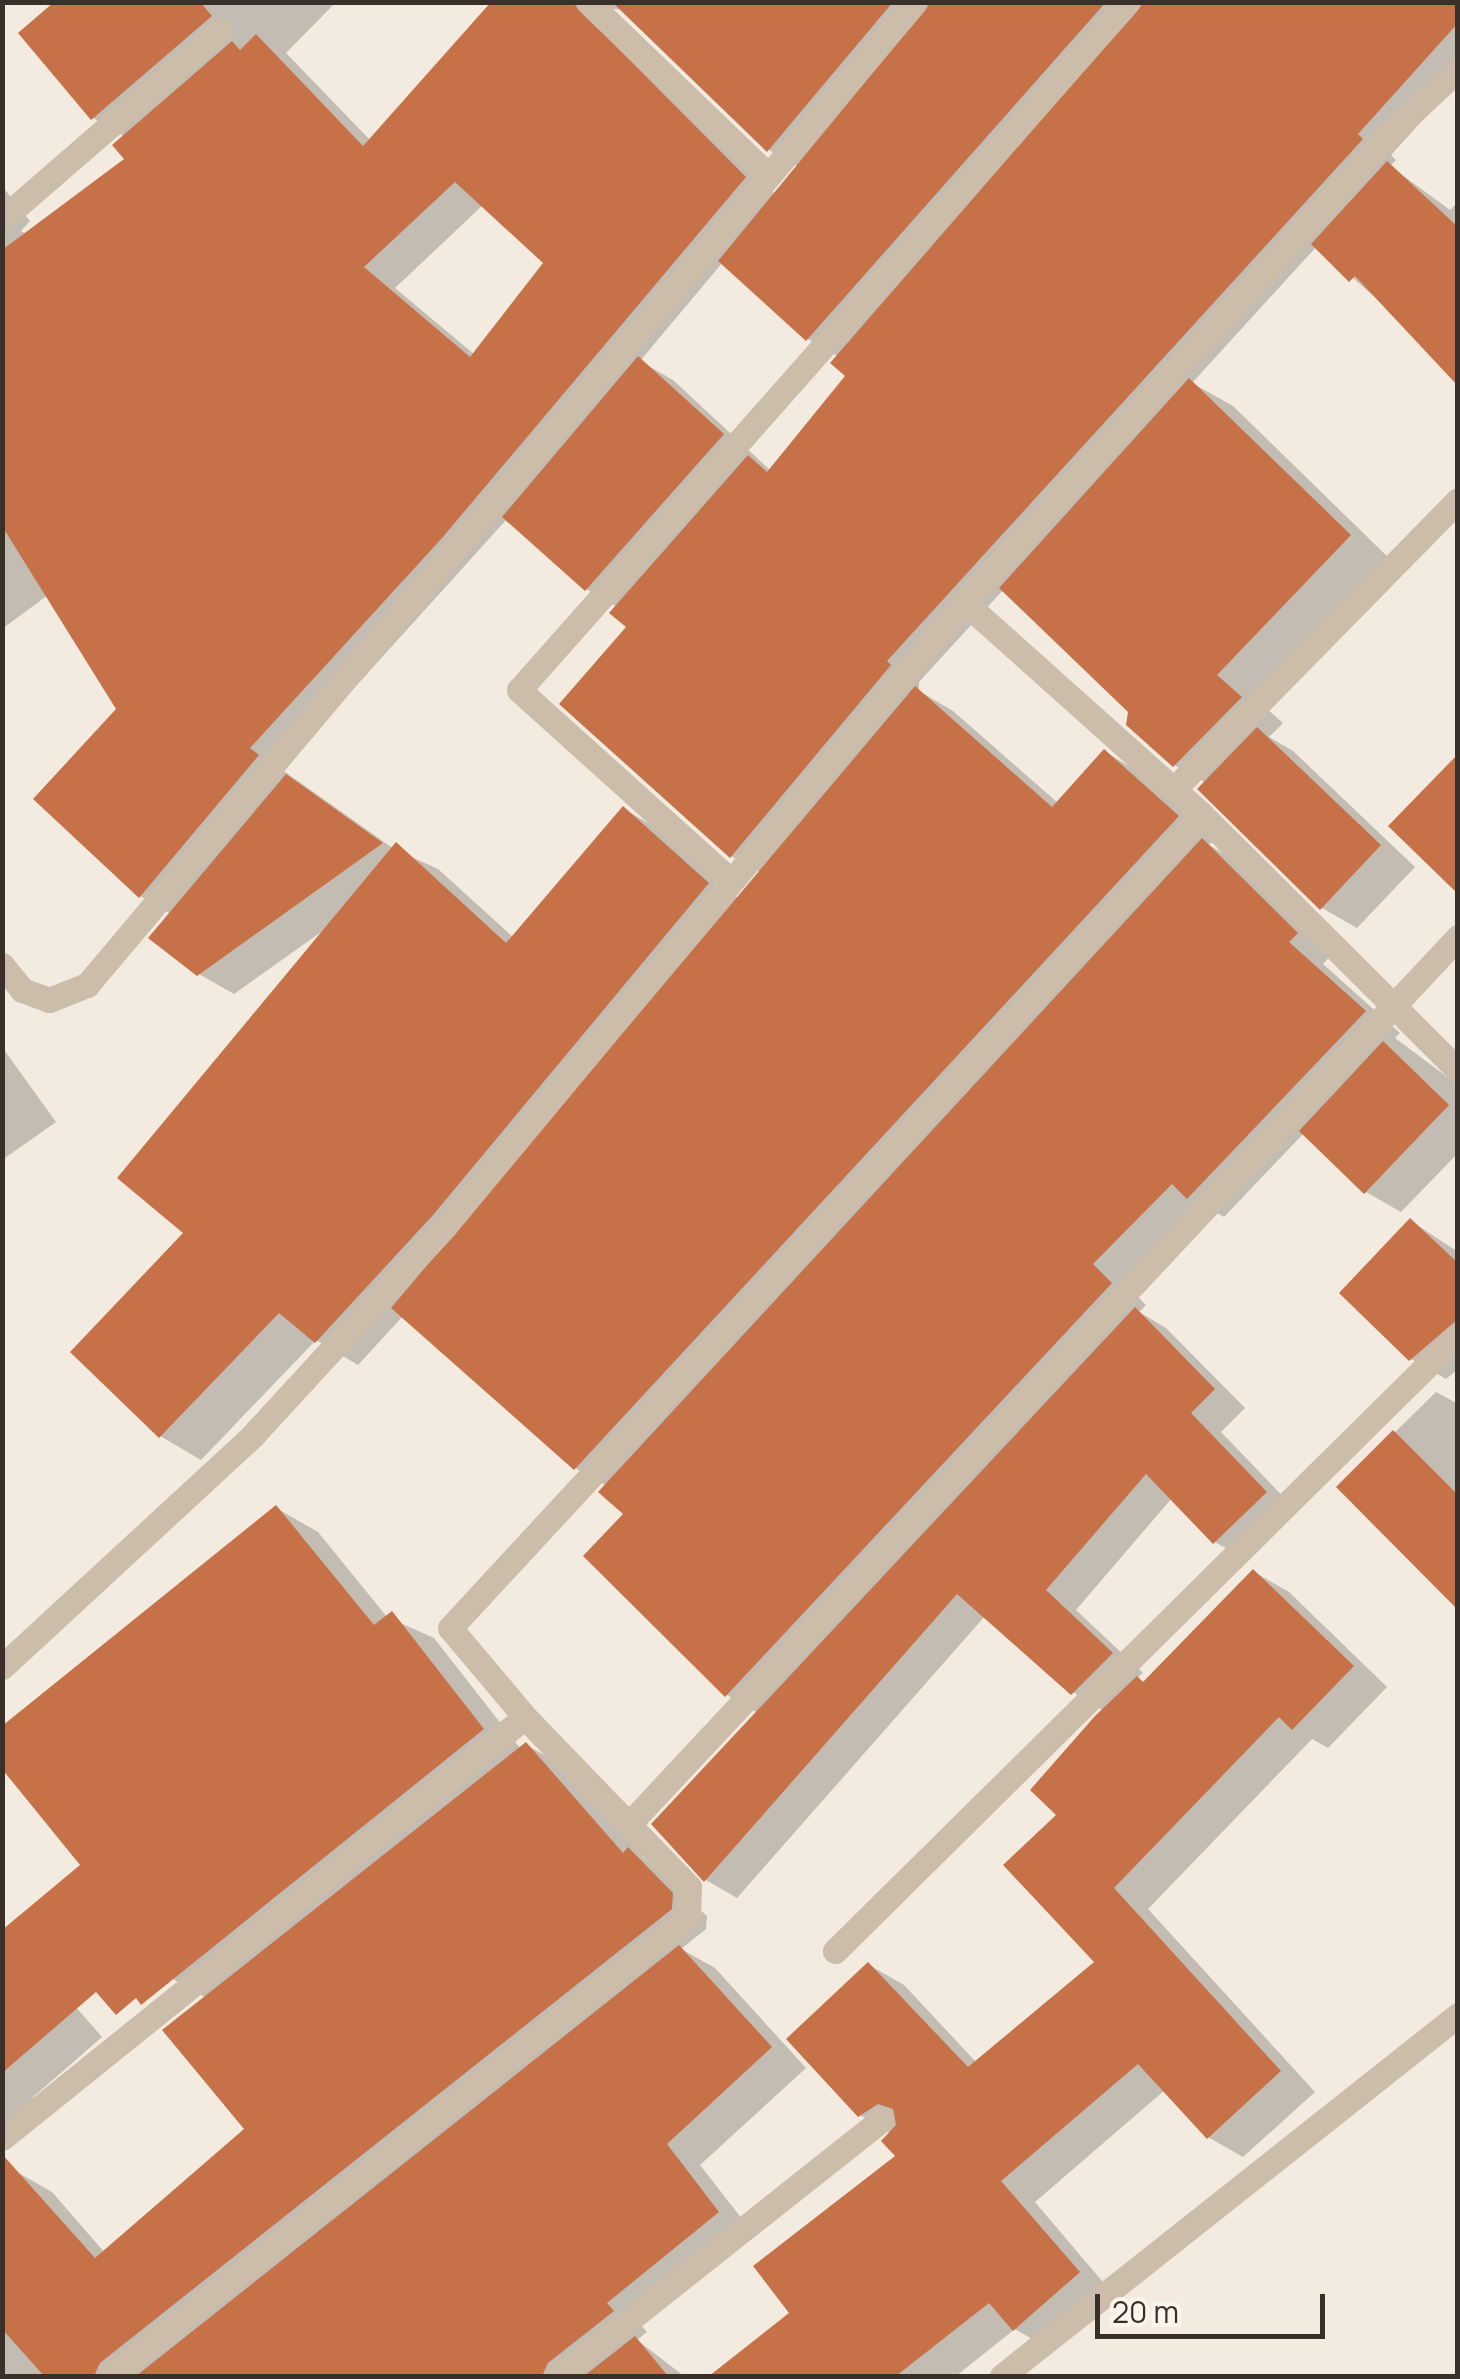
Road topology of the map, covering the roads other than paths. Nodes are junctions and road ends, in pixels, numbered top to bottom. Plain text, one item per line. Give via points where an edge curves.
1 (588, 2) edge
2 (916, 2) edge
3 (1128, 2) edge
4 (220, 30) dead end
5 (1458, 69) edge
6 (768, 175) junction
7 (2, 218) edge
8 (1458, 500) edge
9 (964, 602) junction
10 (1174, 789) junction
11 (1202, 815) junction
12 (730, 880) junction
13 (1458, 938) edge
14 (2, 965) edge
15 (1395, 1009) junction
16 (1458, 1070) edge
17 (1458, 1335) edge
18 (2, 1666) edge
19 (525, 1717) junction
20 (629, 1824) junction
21 (835, 1951) dead end
22 (1458, 2015) edge
23 (881, 2120) dead end
24 (2, 2138) edge
25 (110, 2376) edge
26 (558, 2376) edge
27 (1002, 2376) edge

1 - 6 street
2 - 6 street
3 - 12 street via 519,690
4 - 7 street
5 - 9 street via 1389,134
6 - 14 street via 86,985 49,1000 22,990
8 - 10 street
9 - 10 street
9 - 12 street
10 - 11 street
11 - 15 street
11 - 19 street via 450,1628
12 - 18 street via 445,1226 278,1407
13 - 15 street
15 - 16 street
15 - 20 street
17 - 21 street
19 - 20 street
19 - 24 street
20 - 25 street via 689,1886 693,1900 676,1930
22 - 27 street
23 - 26 street

